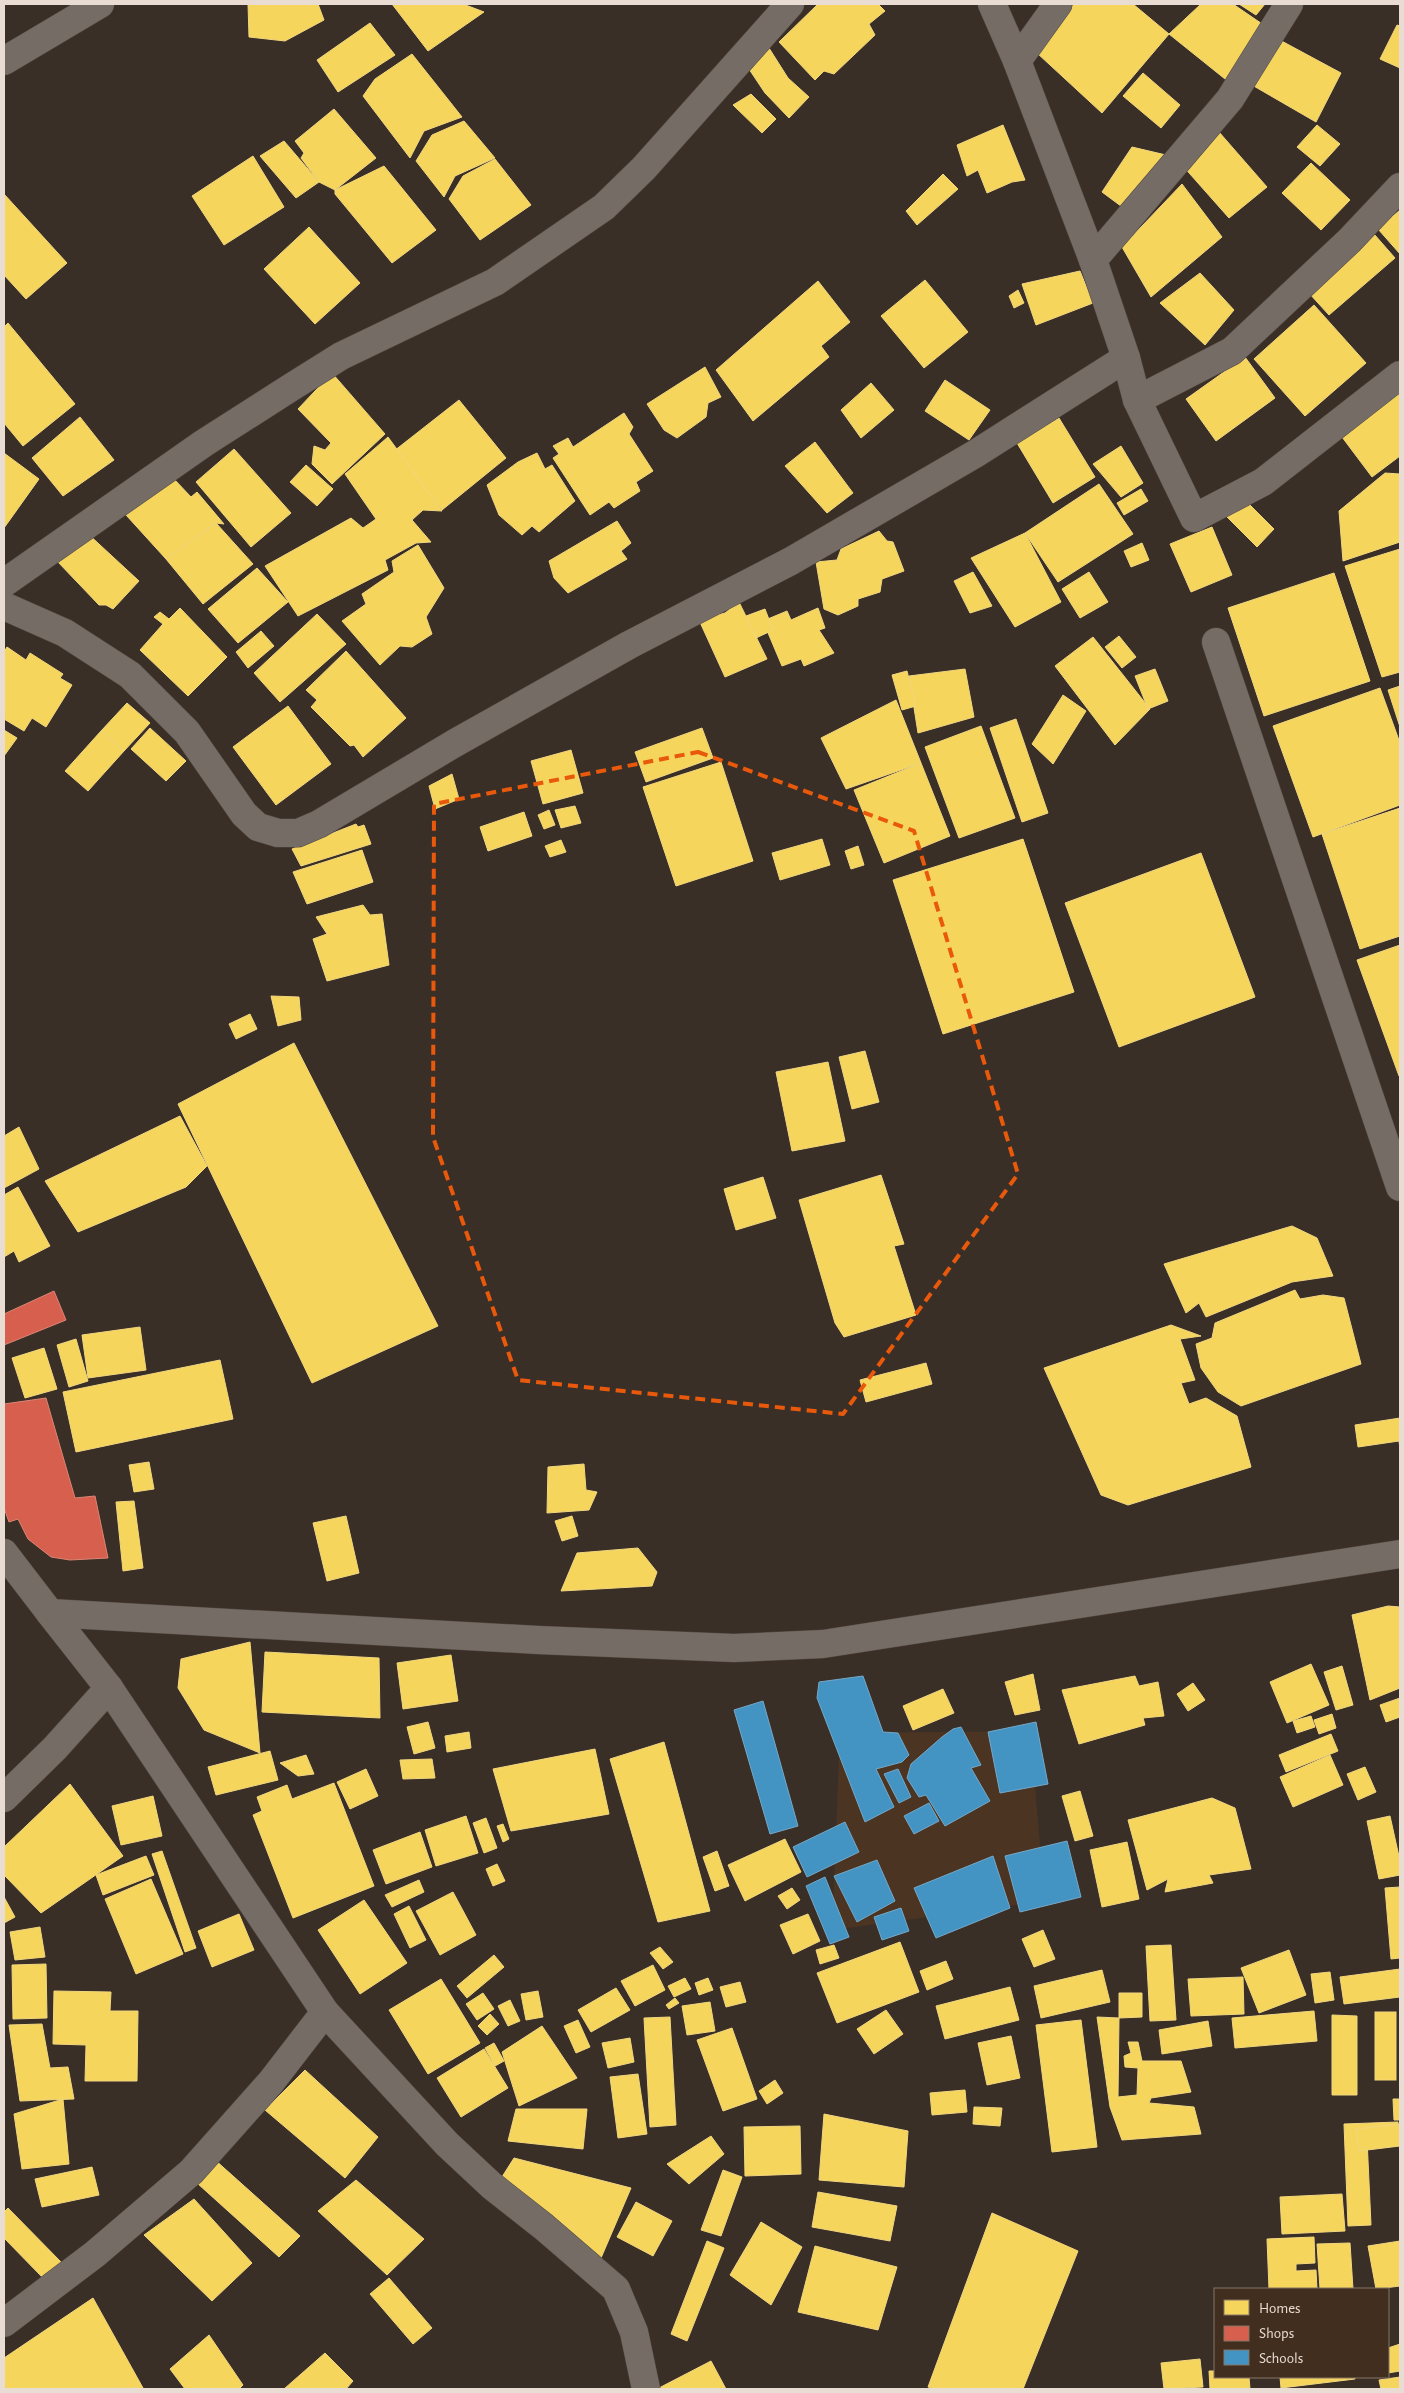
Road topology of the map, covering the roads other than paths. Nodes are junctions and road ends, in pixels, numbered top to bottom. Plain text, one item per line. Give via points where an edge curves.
1 (100, 4) edge
2 (790, 4) edge
3 (992, 4) edge
4 (1058, 4) edge
5 (1289, 4) edge
6 (4, 61) edge
7 (1017, 61) junction
8 (1400, 187) edge
9 (1093, 260) junction
10 (1126, 358) junction
11 (1400, 375) edge
12 (1137, 400) junction
13 (4, 584) edge
14 (4, 606) edge
15 (1216, 642) dead end
16 (1400, 1188) edge
17 (4, 1552) edge
18 (1400, 1554) edge
19 (50, 1613) junction
20 (109, 1688) junction
21 (4, 1798) edge
22 (325, 2012) junction
23 (4, 2323) edge
24 (646, 2389) edge

1 - 6 street
2 - 13 street via 644,168 604,208 495,282 341,356 204,443
3 - 7 street
4 - 7 street
5 - 9 street via 1230,99
7 - 9 street
8 - 12 street via 1349,241 1232,351
9 - 10 street
10 - 12 street
10 - 14 street via 975,454 791,561 629,645 319,824 298,833 278,833 258,827 244,814 187,732 130,675 65,633
11 - 12 street via 1263,482 1194,518
15 - 16 street
17 - 19 street
18 - 19 street via 823,1644 744,1648
19 - 20 street
20 - 21 street
20 - 22 street
22 - 23 street via 271,2082 191,2172 95,2254
22 - 24 street via 447,2144 616,2290 634,2332

